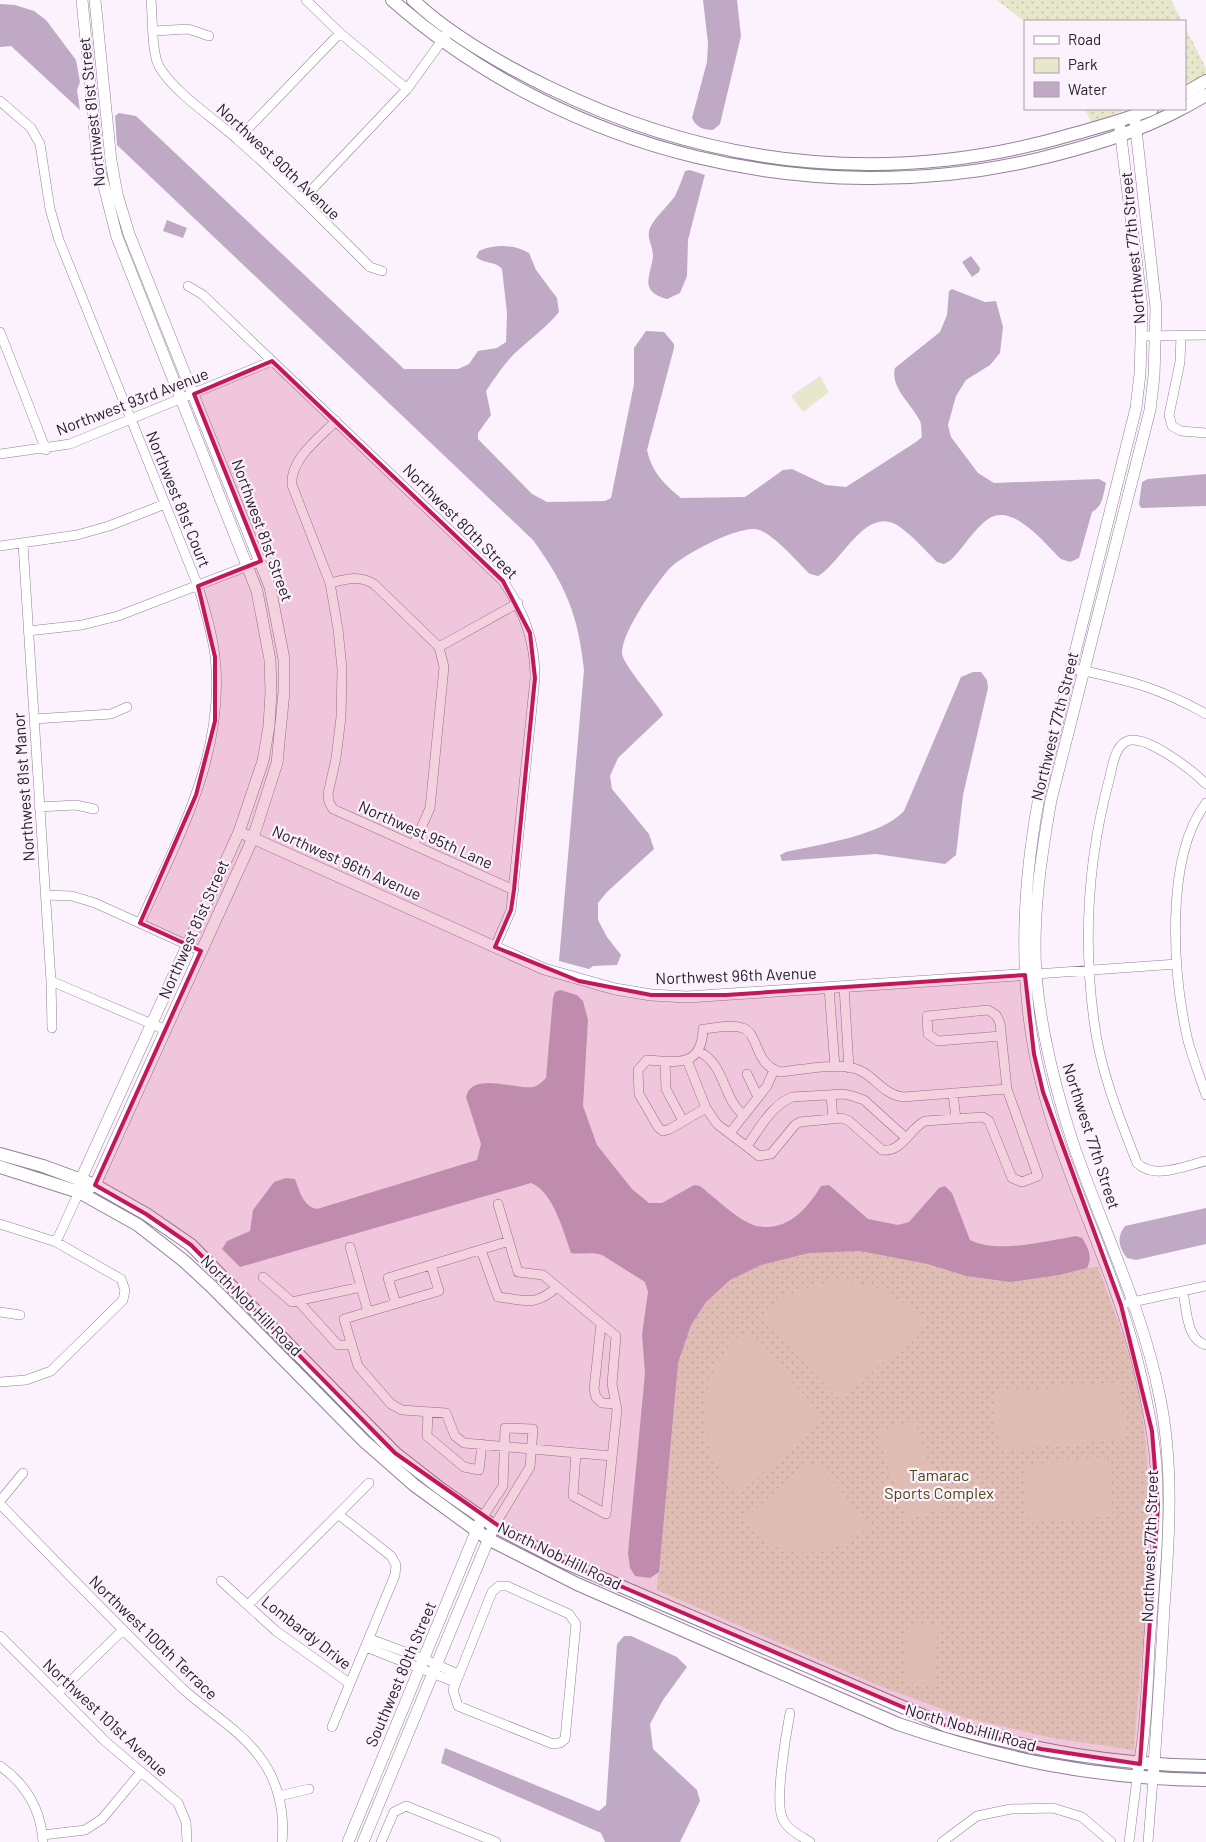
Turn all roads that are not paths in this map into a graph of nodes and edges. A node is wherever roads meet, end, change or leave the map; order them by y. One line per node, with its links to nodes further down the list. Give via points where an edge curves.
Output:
1 (82, 0): 38 (street, Northwest 81st Street, via 98,163 105,197 117,238)
2 (95, 0): 37 (street, Northwest 81st Street, via 116,194)
3 (151, 0): 8 (street)
4 (306, 0): 9 (street)
5 (392, 0): 11 (main road)
6 (413, 0): 7 (main road)
7 (450, 29): 11 (street); 21 (main road, via 523,75 608,115 690,141 777,158 873,165 955,160 1032,147)
8 (154, 31): 10 (street, via 188,28); 24 (street, Northwest 90th Avenue, via 159,67 200,109)
9 (340, 33): 13 (street); 24 (street)
10 (209, 36)
11 (442, 40): 13 (street); 23 (main road, via 506,81 578,118 682,155 778,173 876,179 950,174 1006,166)
12 (1206, 82): 14 (main road)
13 (407, 88): 25 (street)
14 (1186, 92)
15 (1206, 96): 17 (main road)
16 (1, 102): 40 (street, Northwest 81st Court, via 31,128 40,144 50,209 59,240)
17 (1186, 106)
18 (1149, 110): 20 (main road)
19 (1179, 110): 22 (main road)
20 (1134, 116): 21 (main road); 22 (street, Northwest 77th Street)
21 (1119, 121): 23 (street, Northwest 77th Street)
22 (1136, 130): 23 (main road); 26 (street, Northwest 77th Street)
23 (1121, 136): 27 (street, Northwest 77th Street)
24 (238, 140): 25 (street, Northwest 90th Avenue)
25 (302, 200): 28 (street, Northwest 90th Avenue, via 370,267)
26 (1145, 212): 27 (street); 34 (street, Northwest 77th Street)
27 (1132, 216): 33 (street, Northwest 77th Street)
28 (382, 271)
29 (188, 286): 36 (street, Northwest 80th Street, via 203,294)
30 (0, 332): 35 (street)
31 (1181, 335): 32 (street); 34 (street); 41 (street, via 1180,362 1169,415 1172,426 1181,431)
32 (1206, 335)
33 (1143, 336): 34 (street); 54 (street, Northwest 77th Street, via 1136,408)
34 (1156, 336): 55 (street, Northwest 77th Street, via 1150,410)
35 (4, 354): 42 (street)
36 (272, 361): 37 (street, Northwest 93rd Avenue); 39 (street, Northwest 80th Street)
37 (194, 394): 38 (street, Northwest 93rd Avenue); 47 (street, Northwest 81st Street)
38 (182, 400): 40 (street, Northwest 93rd Avenue); 48 (street, Northwest 81st Street)
39 (336, 420): 49 (street, via 296,463 291,474 292,485); 51 (street, Northwest 80th Street, via 503,581)
40 (131, 421): 42 (street, Northwest 93rd Avenue); 44 (street, Northwest 81st Court)
41 (1206, 433)
42 (46, 450): 43 (street, Northwest 93rd Avenue)
43 (0, 454)
44 (165, 504): 45 (street, via 101,529); 50 (street, Northwest 81st Court)
45 (23, 544): 46 (street); 52 (street, Northwest 81st Manor)
46 (0, 546)
47 (261, 561): 48 (street); 64 (street, Northwest 81st Street, via 278,621 284,659 284,692 277,763)
48 (248, 566): 50 (street); 63 (street, Northwest 81st Street, via 264,623 271,692 263,761)
49 (330, 583): 53 (street, via 364,578); 65 (street, Northwest 95th Lane, via 342,669 341,717 329,802 333,809)
50 (198, 586): 52 (street, via 118,616 82,625); 68 (street, Northwest 81st Court, via 215,657 215,722 196,795)
51 (518, 603): 53 (street); 66 (street, Northwest 80th Street, via 535,655 535,678)
52 (28, 630): 58 (street, Northwest 81st Manor)
53 (439, 647): 65 (street, via 444,667 430,808)
54 (1071, 668): 55 (street); 74 (street, Northwest 77th Street, via 1039,797 1029,853 1024,908)
55 (1084, 671): 57 (street, via 1145,684); 74 (street, Northwest 77th Street, via 1051,800 1041,855)
56 (127, 707): 58 (street, via 111,714)
57 (1206, 714)
58 (34, 719): 61 (street, Northwest 81st Manor)
59 (1206, 784): 73 (street, via 1191,769 1160,750 1135,740 1125,742 1118,750 1101,811 1092,860)
60 (1206, 803): 72 (street, via 1186,839 1179,878)
61 (39, 807): 62 (street, via 76,805); 67 (street, Northwest 81st Manor)
62 (94, 809)
63 (239, 832): 64 (street, Northwest 96th Avenue); 69 (street, Northwest 81st Street)
64 (253, 838): 70 (street, Northwest 96th Avenue); 71 (street, Northwest 81st Street)
65 (414, 844): 66 (street, Northwest 95th Lane)
66 (514, 890): 70 (street, Northwest 80th Street, via 511,910)
67 (45, 895): 68 (street, via 72,896 96,903); 75 (street, Northwest 81st Manor)
68 (140, 923): 69 (street)
69 (188, 945): 71 (street); 78 (street, Northwest 81st Street)
70 (495, 947): 77 (street, Northwest 96th Avenue, via 544,969 579,980 651,995 688,997)
71 (201, 951): 80 (street, Northwest 81st Street)
72 (1177, 964): 73 (street, Northwest 96th Avenue); 94 (street, via 1188,1042)
73 (1088, 970): 74 (street, Northwest 96th Avenue); 105 (street, via 1094,1023 1105,1075 1137,1163 1144,1170 1154,1172)
74 (1031, 975): 76 (street, Northwest 96th Avenue); 123 (street, Northwest 77th Street, via 1056,1088); 125 (street, Northwest 77th Street, via 1026,1006 1043,1092)
75 (51, 981): 78 (street); 79 (street, Northwest 81st Manor)
76 (844, 987): 77 (street, Northwest 96th Avenue); 82 (street)
77 (829, 988): 83 (street)
78 (152, 1024): 80 (street); 107 (street, Northwest 81st Street)
79 (52, 1028)
80 (166, 1030): 108 (street, Northwest 81st Street)
81 (1001, 1036): 81 (street, via 938,1041 928,1034 927,1016 988,1010 996,1015); 91 (street)
82 (847, 1038): 83 (street); 88 (street)
83 (833, 1039): 87 (street)
84 (698, 1051): 85 (street); 89 (street, via 703,1029 733,1026 750,1034 763,1062); 97 (street, via 714,1062 735,1105)
85 (687, 1060): 86 (street); 96 (street)
86 (664, 1061): 100 (street, via 666,1089); 100 (street, via 646,1060 638,1070 639,1094 658,1127 663,1130)
87 (835, 1067): 88 (street); 89 (street)
88 (849, 1068): 92 (street, via 866,1074 894,1095)
89 (774, 1070): 95 (street)
90 (747, 1074): 95 (street)
91 (1007, 1088): 92 (street); 99 (street, via 1038,1176 1022,1182 1012,1178 989,1121 983,1118)
92 (953, 1093): 99 (street)
93 (831, 1095): 98 (street); 102 (street, via 844,1094 864,1100); 103 (street, via 786,1100 774,1109)
94 (1206, 1095)
95 (758, 1097): 97 (street)
96 (706, 1108): 100 (street); 101 (street, via 717,1124)
97 (744, 1116): 101 (street)
98 (833, 1119): 102 (street, via 849,1121 882,1150 895,1150); 103 (street, via 794,1125 766,1156 759,1156)
99 (956, 1119): 102 (street, via 925,1121)
100 (684, 1121)
101 (730, 1133): 103 (street)
102 (906, 1138)
103 (747, 1146)
104 (0, 1154): 107 (main road, North Nob Hill Road)
105 (1206, 1161)
106 (0, 1167): 109 (main road, North Nob Hill Road)
107 (81, 1178): 108 (main road, North Nob Hill Road); 109 (street, Northwest 81st Street)
108 (95, 1185): 109 (street); 144 (main road, North Nob Hill Road, via 191,1245 395,1452)
109 (80, 1192): 112 (street, Northwest 81st Street); 146 (main road, North Nob Hill Road, via 138,1225 184,1261 364,1441 414,1485)
110 (498, 1204): 113 (street)
111 (0, 1224): 112 (street)
112 (56, 1242): 132 (street, via 120,1279 125,1290 123,1300 51,1371 26,1380)
113 (509, 1242): 115 (street); 118 (street, via 518,1272 543,1276)
114 (350, 1247): 120 (street)
115 (481, 1250): 116 (street); 118 (street, via 498,1297 537,1301)
116 (431, 1265): 124 (street, via 388,1278); 124 (street, via 439,1292)
117 (263, 1277): 122 (street, via 286,1300)
118 (557, 1286): 129 (street)
119 (1206, 1286): 121 (street)
120 (361, 1287): 122 (street); 127 (street)
121 (1183, 1292): 123 (street); 130 (street, via 1192,1336)
122 (299, 1302): 131 (street, via 338,1345)
123 (1134, 1302): 125 (street); 162 (street, Northwest 77th Street, via 1161,1399 1168,1465 1168,1549)
124 (396, 1304): 127 (street)
125 (1121, 1305): 161 (street, Northwest 77th Street, via 1149,1412 1157,1486 1156,1548)
126 (0, 1312): 128 (street)
127 (368, 1312): 131 (street, via 344,1318)
128 (20, 1316)
129 (601, 1324): 133 (street, via 616,1336 612,1384); 133 (street, via 594,1389 602,1402)
130 (1202, 1344)
131 (352, 1345): 134 (street, via 358,1366 391,1404 402,1410)
132 (0, 1382)
133 (616, 1404): 139 (street)
134 (428, 1412): 135 (street, via 446,1413 455,1436 464,1442); 135 (street, via 427,1436 464,1467 480,1470)
135 (482, 1444): 136 (street)
136 (505, 1446): 137 (street); 137 (street, via 505,1428 533,1429); 144 (street, via 503,1486)
137 (532, 1449): 138 (street); 145 (street, via 530,1467)
138 (576, 1453): 139 (street); 139 (street, via 573,1496 606,1514)
139 (612, 1456)
140 (23, 1474): 142 (street)
141 (369, 1483): 143 (street, Lombardy Drive)
142 (0, 1502): 150 (street, Northwest 100th Terrace)
143 (338, 1514): 149 (street, Lombardy Drive); 152 (street, Lombardy Drive, via 391,1556 396,1564 396,1575)
144 (482, 1518): 145 (main road, North Nob Hill Road); 146 (street, Southwest 80th Street)
145 (494, 1526): 147 (street, Southwest 80th Street); 161 (main road, North Nob Hill Road, via 562,1561 947,1726 1041,1749)
146 (477, 1531): 147 (main road, North Nob Hill Road); 154 (street, Southwest 80th Street)
147 (488, 1539): 155 (street, Southwest 80th Street); 166 (main road, North Nob Hill Road, via 577,1584 898,1724 993,1754)
148 (221, 1580): 149 (street, Lombardy Drive)
149 (248, 1605): 157 (street, Lombardy Drive, via 276,1631)
150 (123, 1630): 158 (street); 170 (street, Northwest 100th Terrace, via 196,1701 247,1742 260,1757)
151 (0, 1636): 158 (street, Northwest 101st Avenue)
152 (368, 1643): 153 (street, Lombardy Drive); 153 (street, via 383,1639 391,1643); 157 (street, Lombardy Drive)
153 (390, 1652): 154 (street, Lombardy Drive)
154 (422, 1664): 155 (street, Lombardy Drive); 174 (street, Southwest 80th Street)
155 (434, 1669): 156 (street, Lombardy Drive); 175 (street, Southwest 80th Street)
156 (457, 1678): 156 (street, via 492,1592 499,1586 507,1586 574,1619 565,1739 560,1743 553,1744 458,1706 453,1690)
157 (349, 1683): 160 (street, Lombardy Drive)
158 (58, 1693): 165 (street, Northwest 101st Avenue)
159 (790, 1713): 178 (street, via 780,1798 782,1818)
160 (332, 1727)
161 (1140, 1764): 162 (main road, North Nob Hill Road); 166 (street, Northwest 77th Street)
162 (1154, 1765): 164 (main road, North Nob Hill Road); 167 (street, Northwest 77th Street)
163 (0, 1766): 171 (street, via 29,1795 38,1811)
164 (1206, 1766)
165 (141, 1772): 171 (street, via 102,1819 85,1830); 172 (street, Northwest 101st Avenue, via 178,1803 186,1822)
166 (1137, 1778): 167 (main road, North Nob Hill Road); 181 (street, Northwest 77th Street)
167 (1153, 1779): 168 (main road, North Nob Hill Road); 182 (street, Northwest 77th Street)
168 (1206, 1780)
169 (309, 1789): 170 (street)
170 (279, 1796): 173 (street)
171 (43, 1838)
172 (186, 1842)
173 (282, 1842)
174 (348, 1842)
175 (363, 1842)
176 (381, 1842): 177 (street, via 394,1812 406,1806)
177 (496, 1842)
178 (810, 1842)
179 (942, 1842): 180 (street, via 977,1816 1011,1809 1054,1808 1082,1817)
180 (1111, 1842)
181 (1129, 1842)
182 (1148, 1842)

